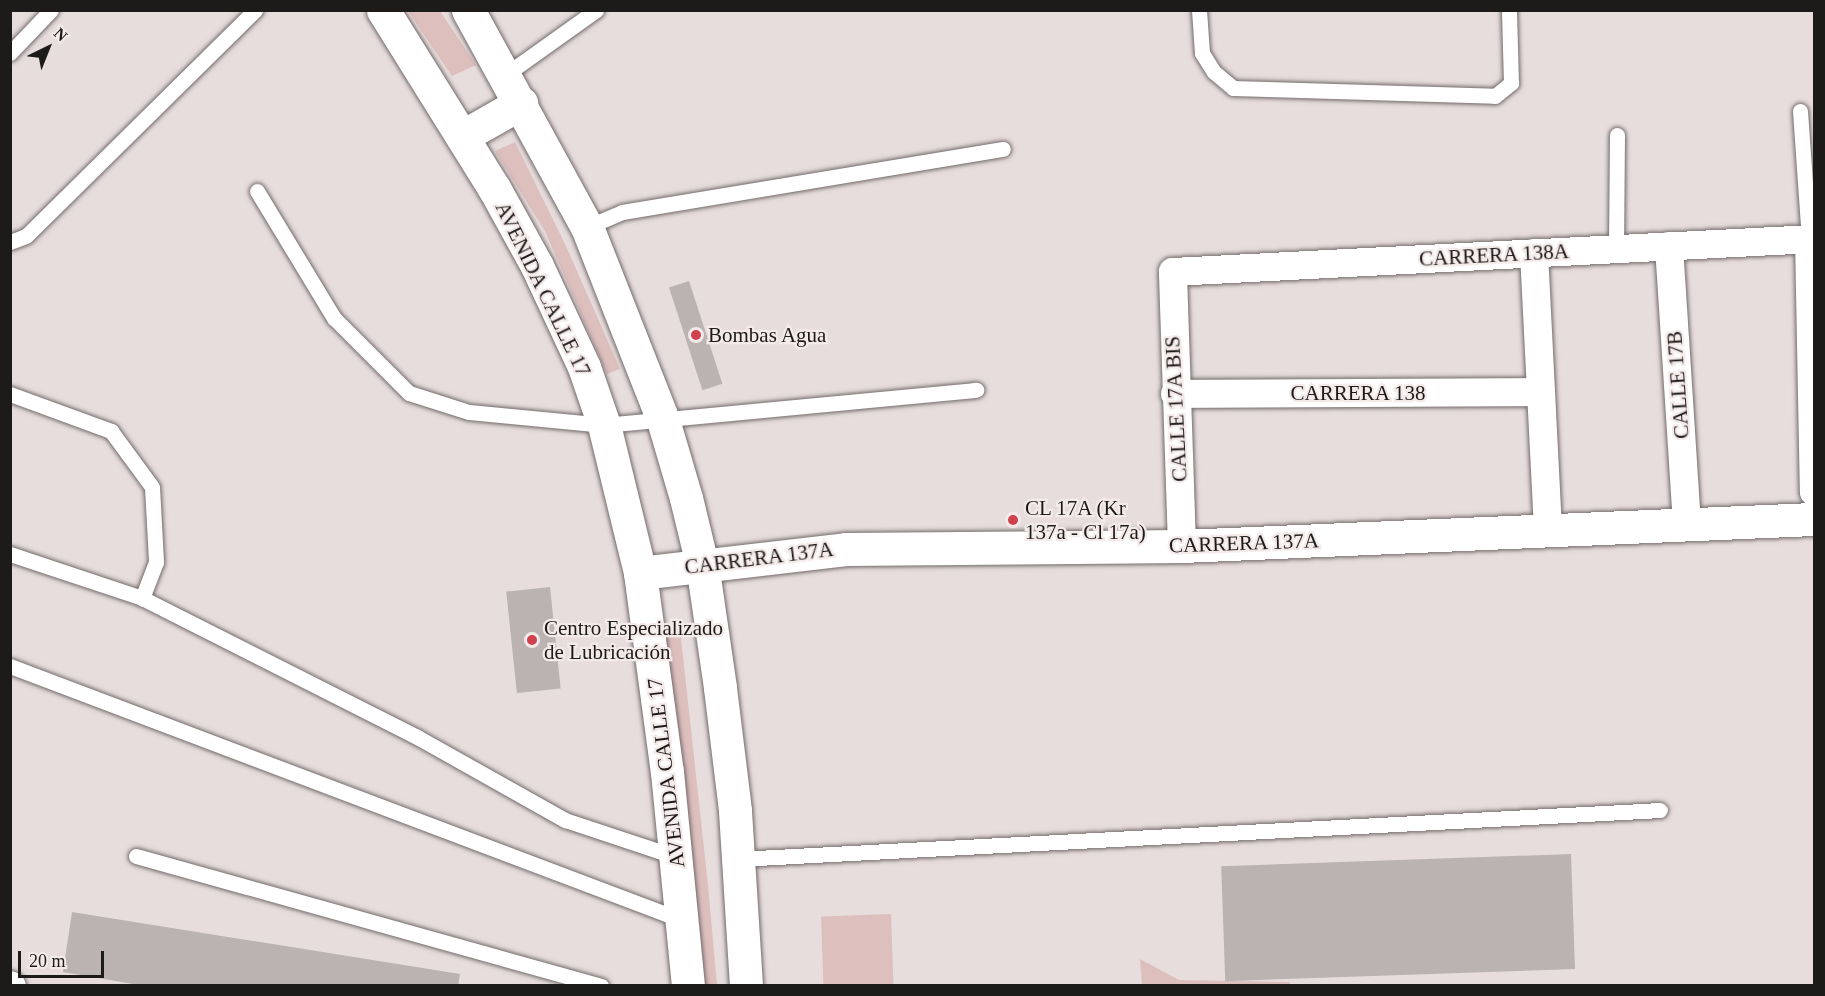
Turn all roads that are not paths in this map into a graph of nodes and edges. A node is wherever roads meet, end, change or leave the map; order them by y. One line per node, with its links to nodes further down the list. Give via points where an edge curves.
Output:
1 (51, 10): 8 (lane)
2 (255, 10): 18 (lane, via 26,236)
3 (383, 10): 13 (main road, AVENIDA CALLE 17)
4 (468, 10): 9 (main road)
5 (596, 10): 9 (lane)
6 (1199, 10): 7 (lane, via 1202,52 1214,72 1233,88 1477,96 1495,96 1511,83)
7 (1509, 10)
8 (10, 53)
9 (505, 75): 10 (main road)
10 (521, 103): 13 (main road); 16 (main road)
11 (1800, 111): 17 (lane)
12 (1617, 135): 20 (lane)
13 (463, 136): 28 (main road, AVENIDA CALLE 17, via 561,315)
14 (1003, 149): 16 (lane, via 622,213)
15 (257, 191): 28 (lane, via 334,318 409,393 469,412)
16 (587, 227): 27 (main road)
17 (1812, 239): 19 (street, CARRERA 138A); 29 (street)
18 (10, 243)
19 (1669, 246): 20 (street, CARRERA 138A); 31 (street, CALLE 17B)
20 (1616, 249): 21 (street, CARRERA 138A)
21 (1534, 253): 22 (street, CARRERA 138A); 24 (street)
22 (1173, 272): 26 (street, CALLE 17A BIS)
23 (976, 390): 27 (lane)
24 (1541, 392): 26 (street, CARRERA 138); 32 (street)
25 (10, 394): 37 (lane, via 111,431 152,486 156,561)
26 (1175, 394): 33 (street, CALLE 17A BIS)
27 (663, 420): 28 (lane); 35 (main road)
28 (604, 425): 36 (main road, AVENIDA CALLE 17)
29 (1815, 492)
30 (1815, 519): 31 (main road, CARRERA 137A)
31 (1687, 525): 32 (main road, CARRERA 137A)
32 (1548, 531): 33 (main road, CARRERA 137A)
33 (1182, 546): 35 (main road, CARRERA 137A, via 846,549)
34 (10, 554): 37 (lane)
35 (702, 564): 36 (main road, CARRERA 137A); 42 (main road)
36 (640, 573): 41 (main road, AVENIDA CALLE 17)
37 (142, 598): 41 (lane, via 417,737 565,820)
38 (10, 666): 43 (lane)
39 (1660, 810): 42 (lane)
40 (136, 856): 44 (lane)
41 (676, 857): 43 (main road, AVENIDA CALLE 17)
42 (738, 859): 46 (main road)
43 (682, 920): 45 (main road, AVENIDA CALLE 17)
44 (601, 986)
45 (688, 986)
46 (746, 986)

